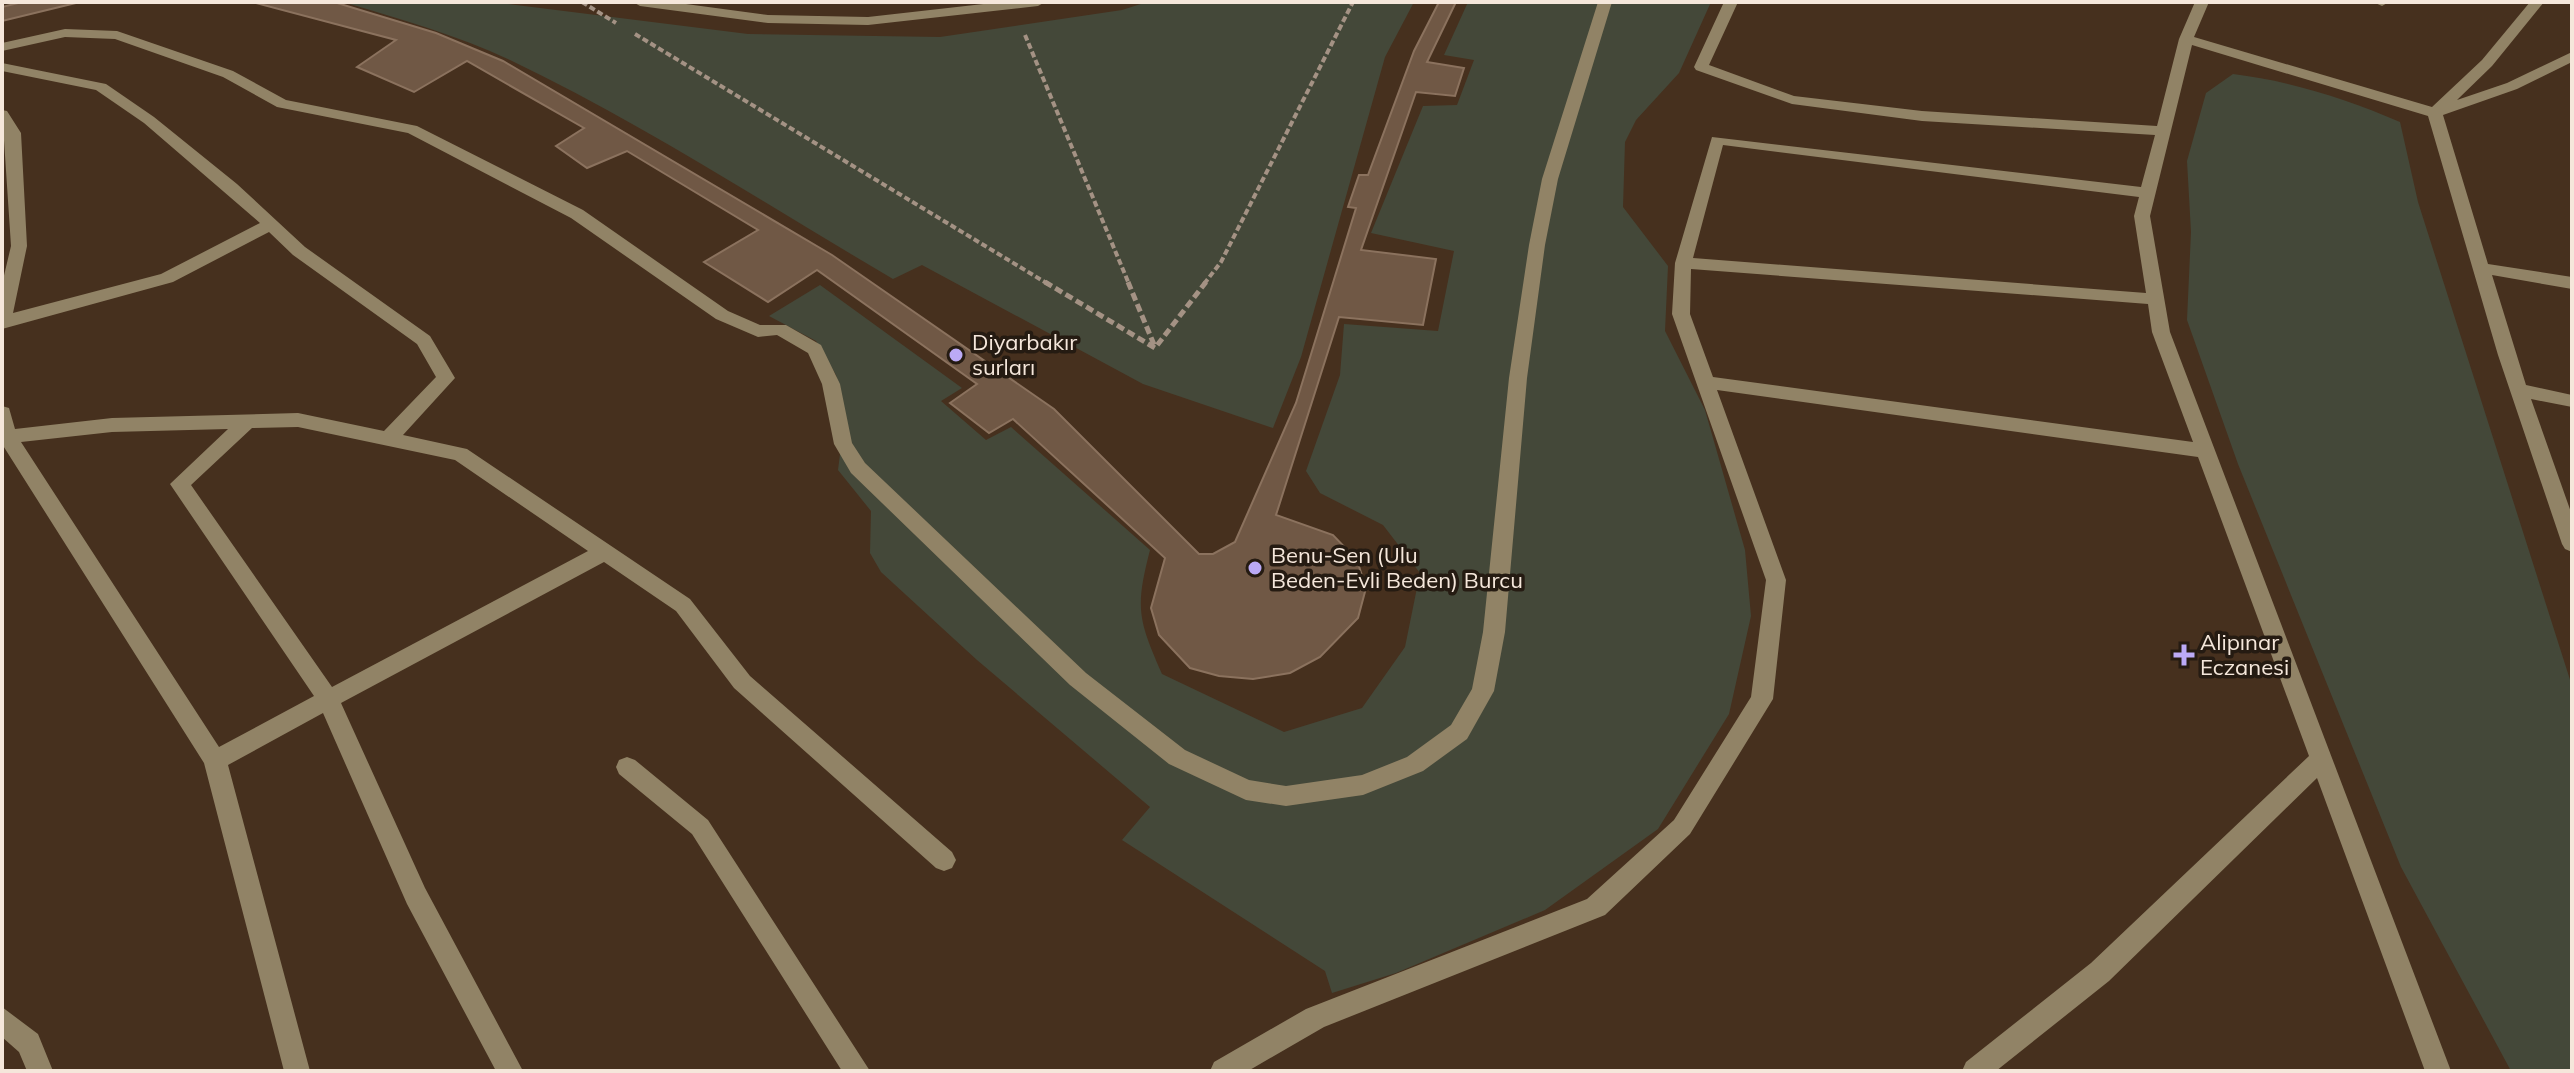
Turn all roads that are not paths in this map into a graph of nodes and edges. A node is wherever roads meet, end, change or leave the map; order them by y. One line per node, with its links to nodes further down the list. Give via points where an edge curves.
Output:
1 (640, 2): 2 (street, via 768,19 868,21)
2 (1038, 2)
3 (1605, 2): 8 (street, via 1550,179 1537,245 1483,691 1459,732 1415,764 1363,785 1286,796 1246,790 1177,757 1078,679 858,468 843,444 831,384 815,349 780,329 758,331 722,315 577,214 412,129 282,104 228,74 117,35 65,33)
4 (1731, 2): 13 (street, via 1701,67 1792,100 1922,116)
5 (2202, 2): 7 (street)
6 (2537, 2): 11 (street, via 2487,63)
7 (2186, 39): 11 (street); 13 (street)
8 (2, 47)
9 (2572, 56): 11 (street, via 2512,86)
10 (2, 67): 15 (street, via 101,87 149,120)
11 (2435, 113): 17 (street)
12 (2, 114): 20 (street, via 13,133 19,246)
13 (2163, 131): 14 (street)
14 (2148, 193): 16 (street, via 1717,140); 19 (street, via 2142,216)
15 (271, 224): 20 (street, via 167,278); 27 (street, via 299,251 424,340 446,378)
16 (1683, 263): 19 (street); 21 (street, via 1681,314)
17 (2481, 268): 18 (street); 22 (street)
18 (2572, 283)
19 (2156, 299): 28 (street, via 2161,332)
20 (2, 322)
21 (1709, 383): 28 (street); 42 (street, via 1776,580 1762,699 1682,827 1596,907 1315,1018)
22 (2519, 390): 23 (street); 29 (street)
23 (2572, 401)
24 (2, 413): 26 (street)
25 (248, 421): 26 (street, via 112,425); 27 (street, via 298,420); 32 (street, via 180,484)
26 (5, 436): 34 (street)
27 (388, 439): 31 (street, via 460,454)
28 (2206, 451): 33 (street)
29 (2566, 511): 30 (street)
30 (2572, 544)
31 (604, 552): 32 (street); 36 (street, via 683,605 742,682)
32 (328, 699): 34 (street); 40 (street, via 416,896)
33 (2321, 759): 43 (street, via 2100,972); 44 (street)
34 (215, 760): 39 (street)
35 (627, 767): 41 (street, via 700,827)
36 (944, 860)
37 (2, 1020): 38 (street, via 29,1043)
38 (40, 1071)
39 (297, 1071)
40 (510, 1071)
41 (857, 1071)
42 (1223, 1071)
43 (1975, 1071)
44 (2438, 1071)

